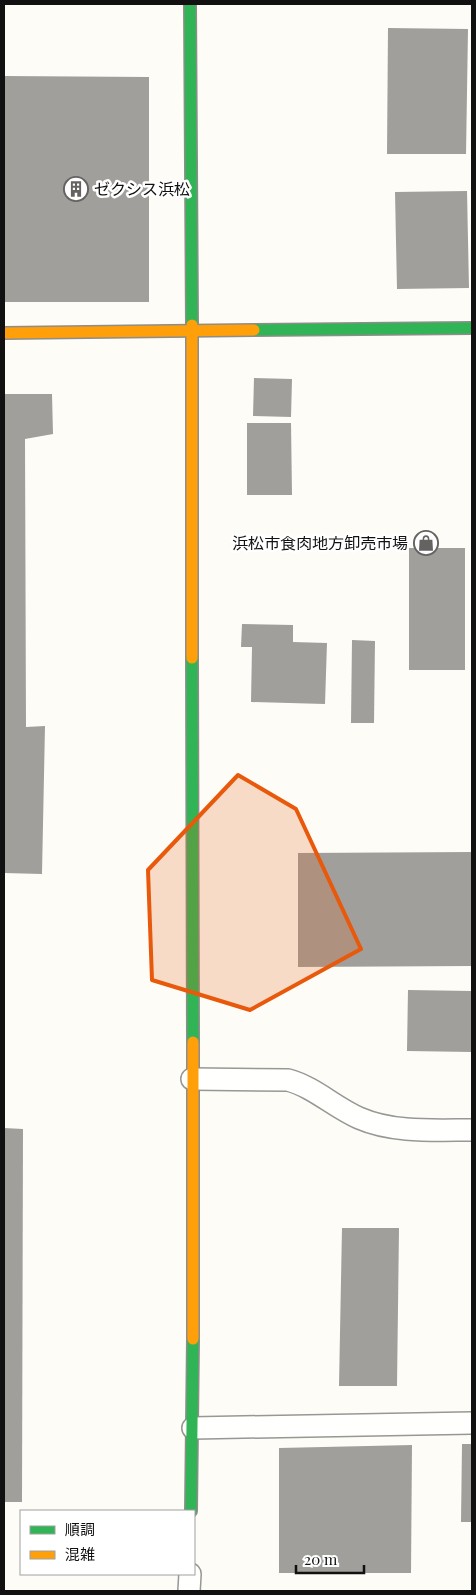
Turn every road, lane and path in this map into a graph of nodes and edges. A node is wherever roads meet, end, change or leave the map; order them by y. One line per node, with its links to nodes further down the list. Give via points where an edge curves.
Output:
1 (190, 4): 3 (street)
2 (472, 328): 3 (street)
3 (192, 332): 4 (street); 5 (street)
4 (4, 333)
5 (192, 1079): 6 (street, via 288,1080 358,1118 382,1125 419,1130); 8 (street)
6 (472, 1130)
7 (472, 1423): 8 (street)
8 (193, 1428): 9 (street)
9 (191, 1510)

